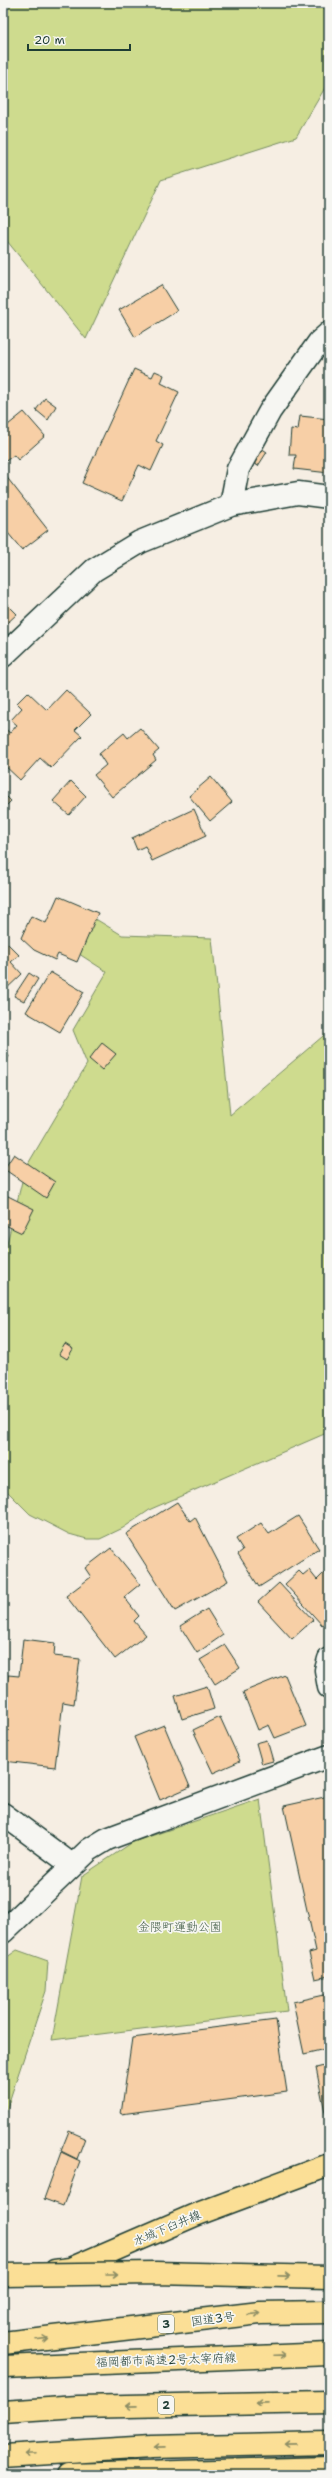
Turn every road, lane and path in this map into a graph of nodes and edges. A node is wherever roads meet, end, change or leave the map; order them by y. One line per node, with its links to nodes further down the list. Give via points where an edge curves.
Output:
1 (329, 332): 3 (street, via 319,342 270,411 238,469)
2 (329, 497): 3 (street, via 298,493)
3 (231, 505): 4 (street, via 140,542 94,570)
4 (3, 656)
5 (329, 1660): 6 (street, via 326,1670)
6 (329, 1687)
7 (329, 1756): 9 (street, via 107,1839 88,1850)
8 (3, 1814): 9 (street)
9 (72, 1865): 10 (street)
10 (3, 1932)
11 (329, 2165): 14 (main road, 水城下臼井線, via 202,2213 70,2269)
12 (3, 2275): 13 (main road, one-way to 13, bridge, via 156,2273)
13 (329, 2277)
14 (3, 2280)
15 (329, 2312): 16 (main road, 国道3号 / 3, one-way to 15, via 260,2313)
16 (3, 2343)
17 (329, 2354): 18 (main road, 福岡都市高速2号太宰府線, one-way to 17)
18 (3, 2367)
19 (329, 2402): 20 (main road, 2, one-way to 20, via 78,2407)
20 (3, 2412)
21 (329, 2443): 22 (main road, one-way to 22, via 151,2448)
22 (3, 2456)
23 (329, 2468): 24 (main road)
24 (68, 2475)

